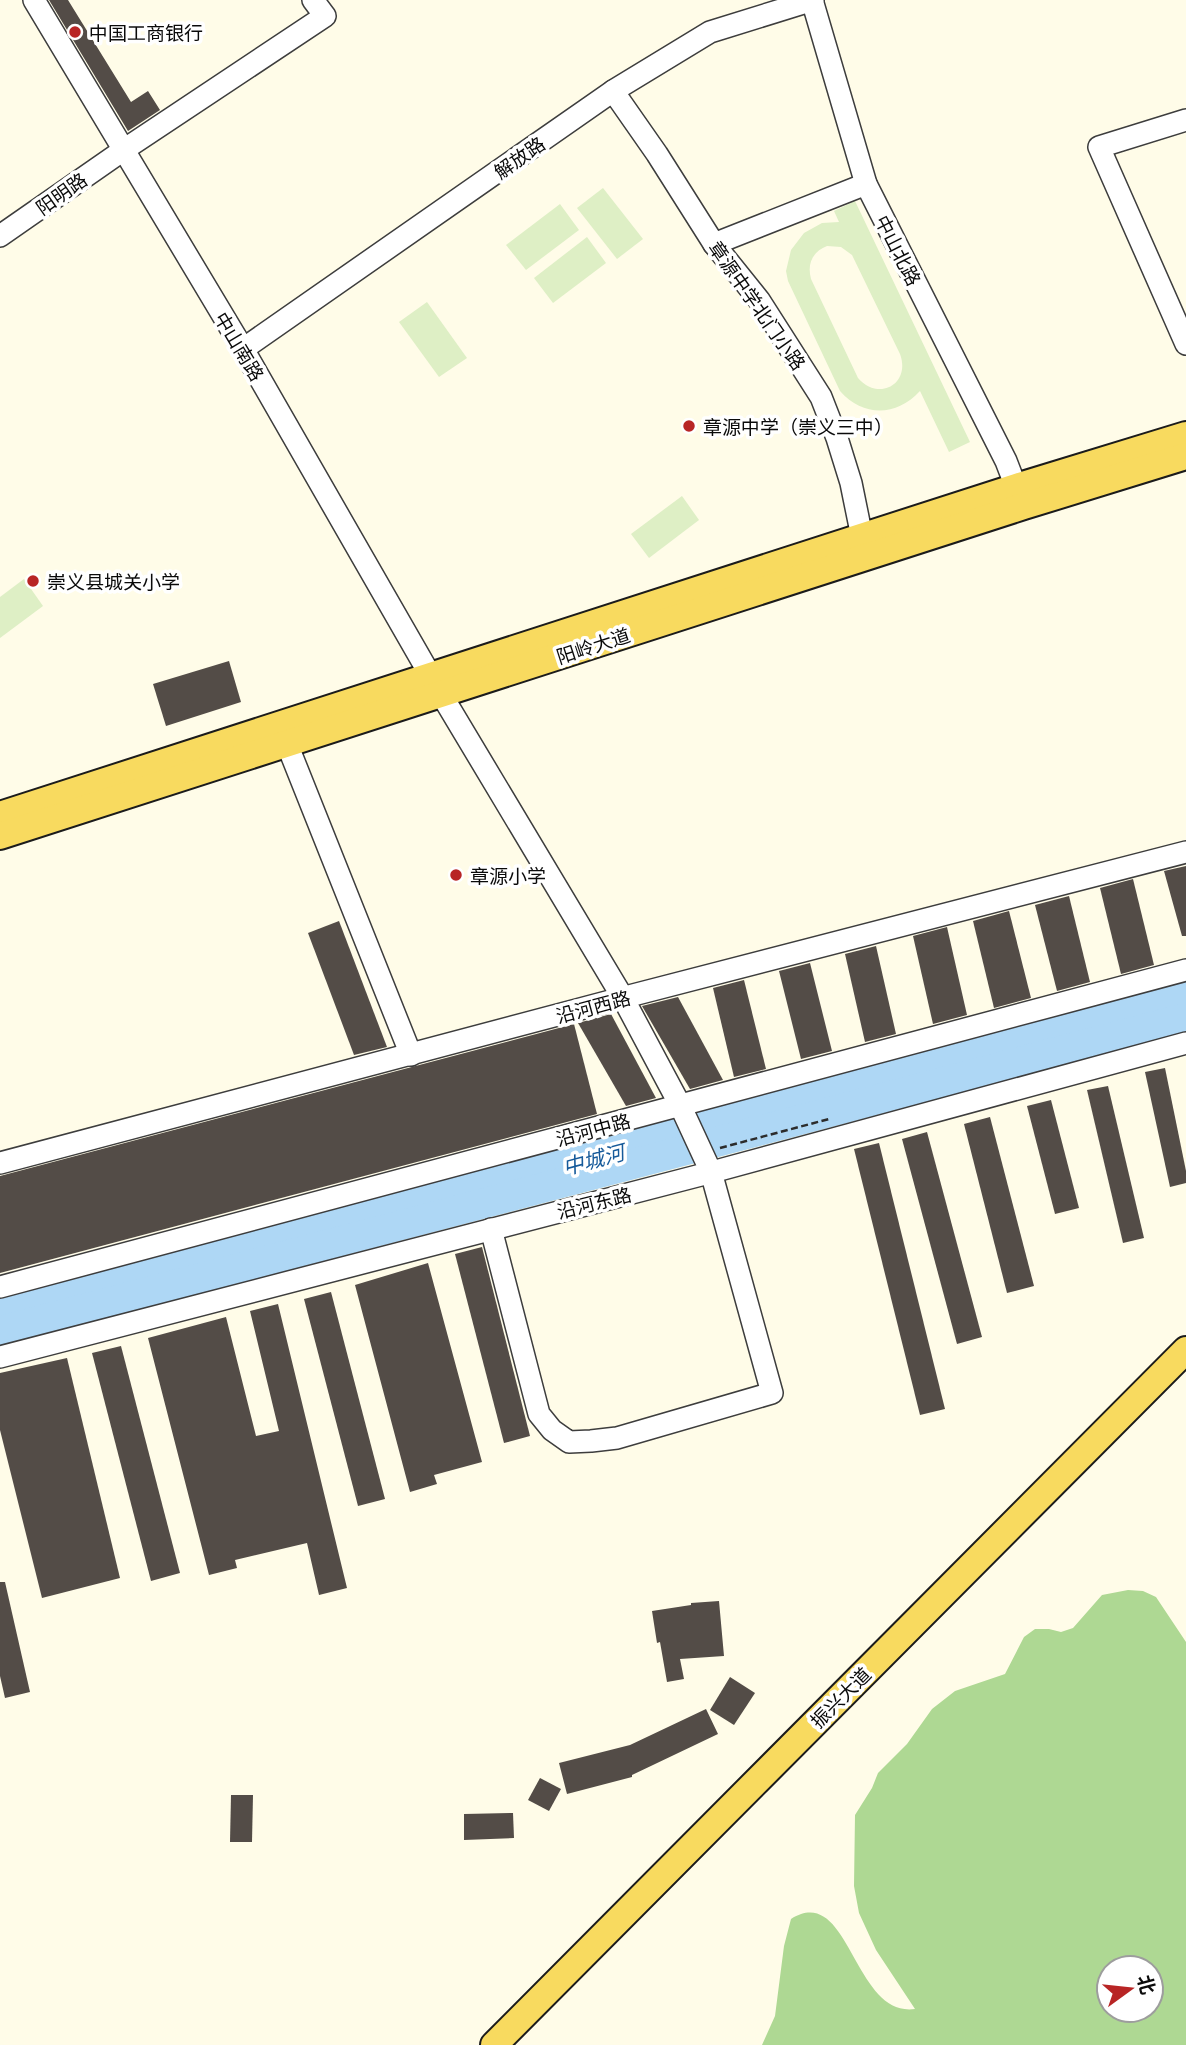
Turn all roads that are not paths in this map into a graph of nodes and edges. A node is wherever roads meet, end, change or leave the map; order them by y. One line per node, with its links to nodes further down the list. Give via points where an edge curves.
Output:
1 (34, 0): 6 (street, 中山南路)
2 (313, 0): 6 (street, 阳明路, via 325,16)
3 (813, 0): 4 (street, 解放路, via 710,32); 7 (street, 中山北路)
4 (613, 91): 9 (street, 章源中学北门小路); 11 (street, 解放路)
5 (1186, 120): 10 (street, via 1099,147)
6 (122, 151): 8 (street, 阳明路); 11 (street, 中山南路)
7 (866, 184): 9 (street); 14 (street, 中山北路)
8 (0, 236)
9 (714, 244): 15 (street, 章源中学北门小路, via 759,300 821,397 851,483)
10 (1186, 344)
11 (243, 349): 16 (street, 中山南路)
12 (1186, 435): 14 (main road, 阳岭大道)
13 (1186, 456): 16 (main road, 阳岭大道)
14 (1016, 487): 15 (main road, 阳岭大道)
15 (862, 537): 16 (main road, 阳岭大道)
16 (435, 685): 17 (main road, 阳岭大道); 18 (main road, 阳岭大道); 22 (street, 中山南路)
17 (287, 744): 19 (main road, 阳岭大道); 24 (street)
18 (0, 815)
19 (0, 836)
20 (1186, 852): 22 (street, 沿河西路)
21 (1186, 970): 25 (street, 沿河中路)
22 (623, 998): 24 (street, 沿河西路); 25 (street, 中山南路)
23 (1186, 1043): 27 (street, 沿河东路)
24 (411, 1055): 26 (street, 沿河西路)
25 (683, 1112): 27 (street, 中山南路); 29 (street, 沿河中路)
26 (0, 1163)
27 (707, 1163): 28 (street, 沿河东路); 28 (street, 中山南路, via 772,1393 617,1438 569,1442 539,1414)
28 (491, 1228): 31 (street, 沿河东路)
29 (0, 1287)
30 (1186, 1350): 33 (main road, 振兴大道)
31 (0, 1357)
32 (1186, 1365): 34 (main road, 振兴大道)
33 (494, 2045)
34 (509, 2045)

